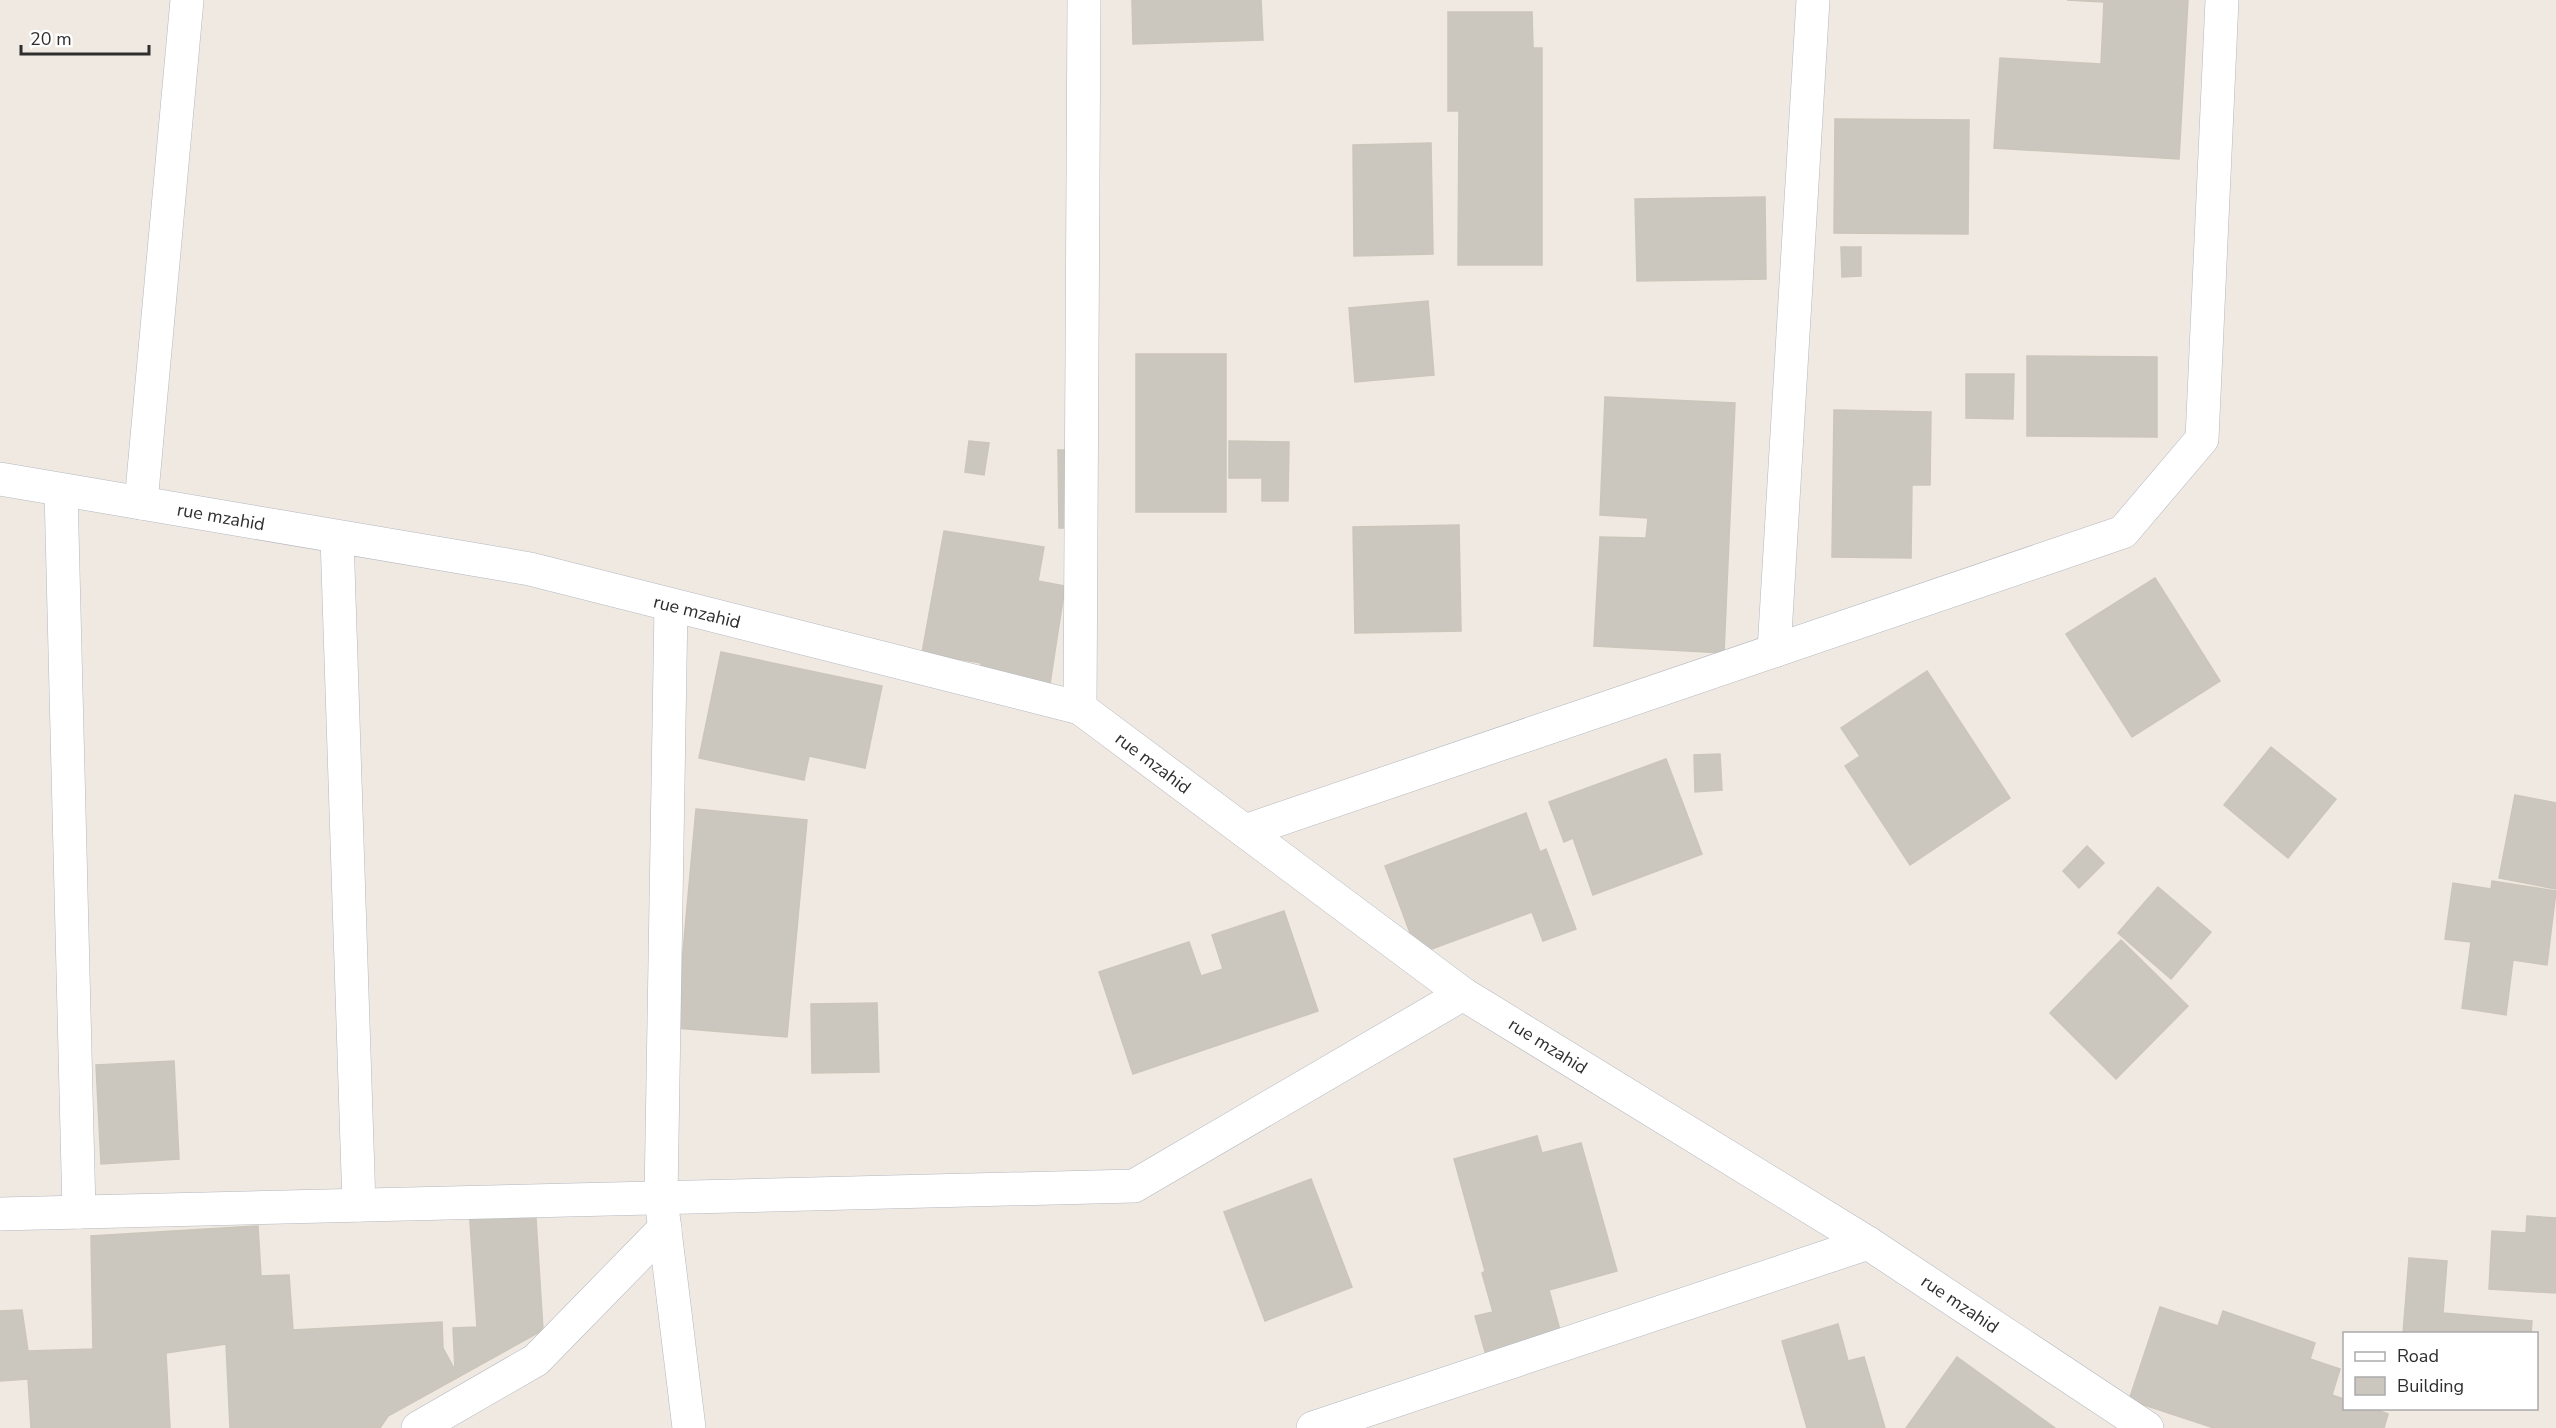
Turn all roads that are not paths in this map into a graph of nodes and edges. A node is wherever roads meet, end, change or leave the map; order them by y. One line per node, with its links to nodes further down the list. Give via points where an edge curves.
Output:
1 (187, 0): 7 (street)
2 (1084, 0): 11 (street)
3 (1813, 0): 10 (street)
4 (2222, 0): 10 (street, via 2202,439 2123,532)
5 (0, 479): 6 (street, rue mzahid)
6 (61, 490): 7 (street, rue mzahid); 15 (street)
7 (141, 503): 8 (street, rue mzahid)
8 (337, 537): 9 (street, rue mzahid, via 530,569); 14 (street)
9 (671, 606): 11 (street, rue mzahid); 16 (street)
10 (1774, 651): 12 (street)
11 (1080, 708): 12 (street, rue mzahid)
12 (1245, 831): 13 (street, rue mzahid)
13 (1463, 994): 16 (street, via 1134,1186); 18 (street, rue mzahid)
14 (359, 1205): 15 (street); 16 (street)
15 (79, 1212): 17 (street)
16 (663, 1213): 19 (street, via 536,1360); 20 (street)
17 (0, 1214)
18 (1868, 1243): 21 (street); 22 (street, rue mzahid)
19 (418, 1428)
20 (689, 1428)
21 (1313, 1428)
22 (2147, 1428)

